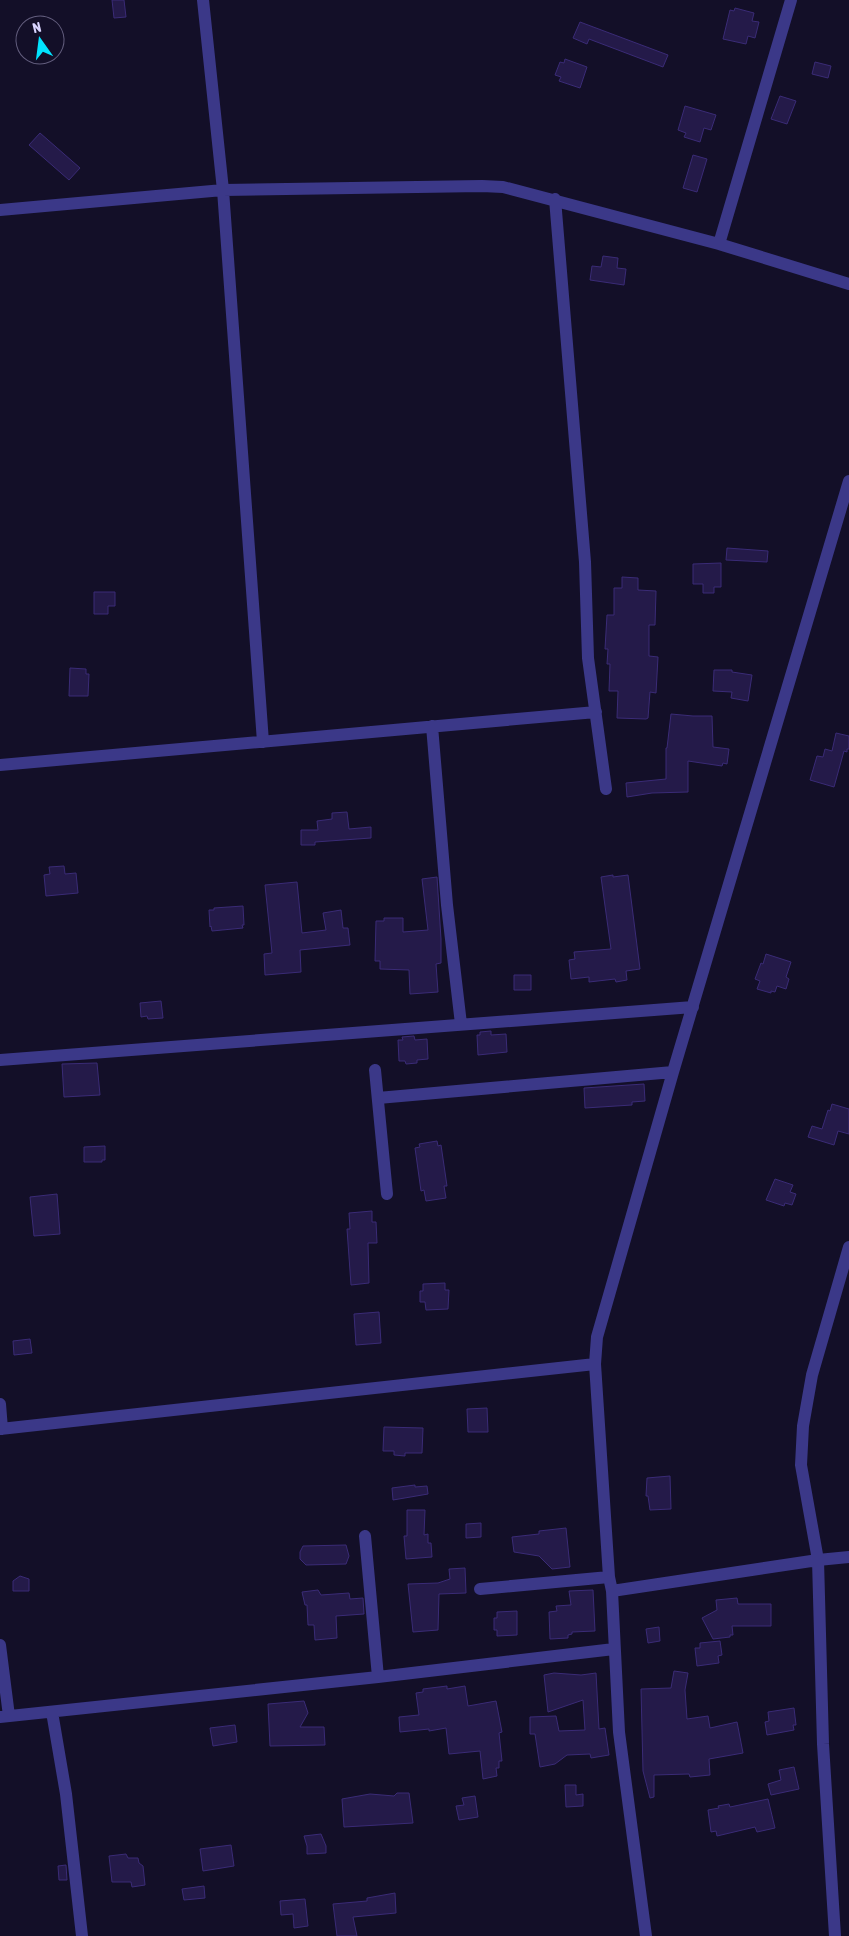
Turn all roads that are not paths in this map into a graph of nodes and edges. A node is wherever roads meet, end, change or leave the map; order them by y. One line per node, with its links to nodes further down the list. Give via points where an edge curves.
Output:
1 (203, 0): 3 (street)
2 (791, 0): 6 (street)
3 (223, 190): 4 (street, via 482,186 503,187); 5 (street); 11 (street)
4 (555, 199): 6 (street); 9 (street, via 585,562 588,658)
5 (0, 210)
6 (719, 244): 7 (street)
7 (849, 284)
8 (849, 480): 14 (street)
9 (596, 712): 10 (street); 13 (street)
10 (432, 726): 11 (street); 15 (street)
11 (263, 742): 12 (street)
12 (0, 765)
13 (606, 789)
14 (693, 1007): 15 (street); 18 (street)
15 (461, 1024): 16 (street)
16 (0, 1060)
17 (375, 1070): 19 (street)
18 (672, 1072): 19 (street); 22 (street, via 597,1337)
19 (378, 1098): 20 (street)
20 (387, 1194)
21 (849, 1247): 27 (street, via 812,1375 803,1426 800,1465)
22 (595, 1364): 24 (street); 28 (street)
23 (0, 1404): 24 (street)
24 (1, 1429)
25 (365, 1536): 33 (street)
26 (849, 1557): 27 (street)
27 (818, 1560): 30 (street); 38 (street, via 823,1744)
28 (609, 1577): 29 (street); 30 (street)
29 (480, 1589)
30 (612, 1592): 32 (street)
31 (0, 1645): 35 (street)
32 (614, 1649): 33 (street); 37 (street, via 619,1732)
33 (378, 1677): 34 (street)
34 (52, 1712): 35 (street); 36 (street, via 66,1794)
35 (4, 1716)
36 (82, 1936)
37 (646, 1936)
38 (835, 1936)

